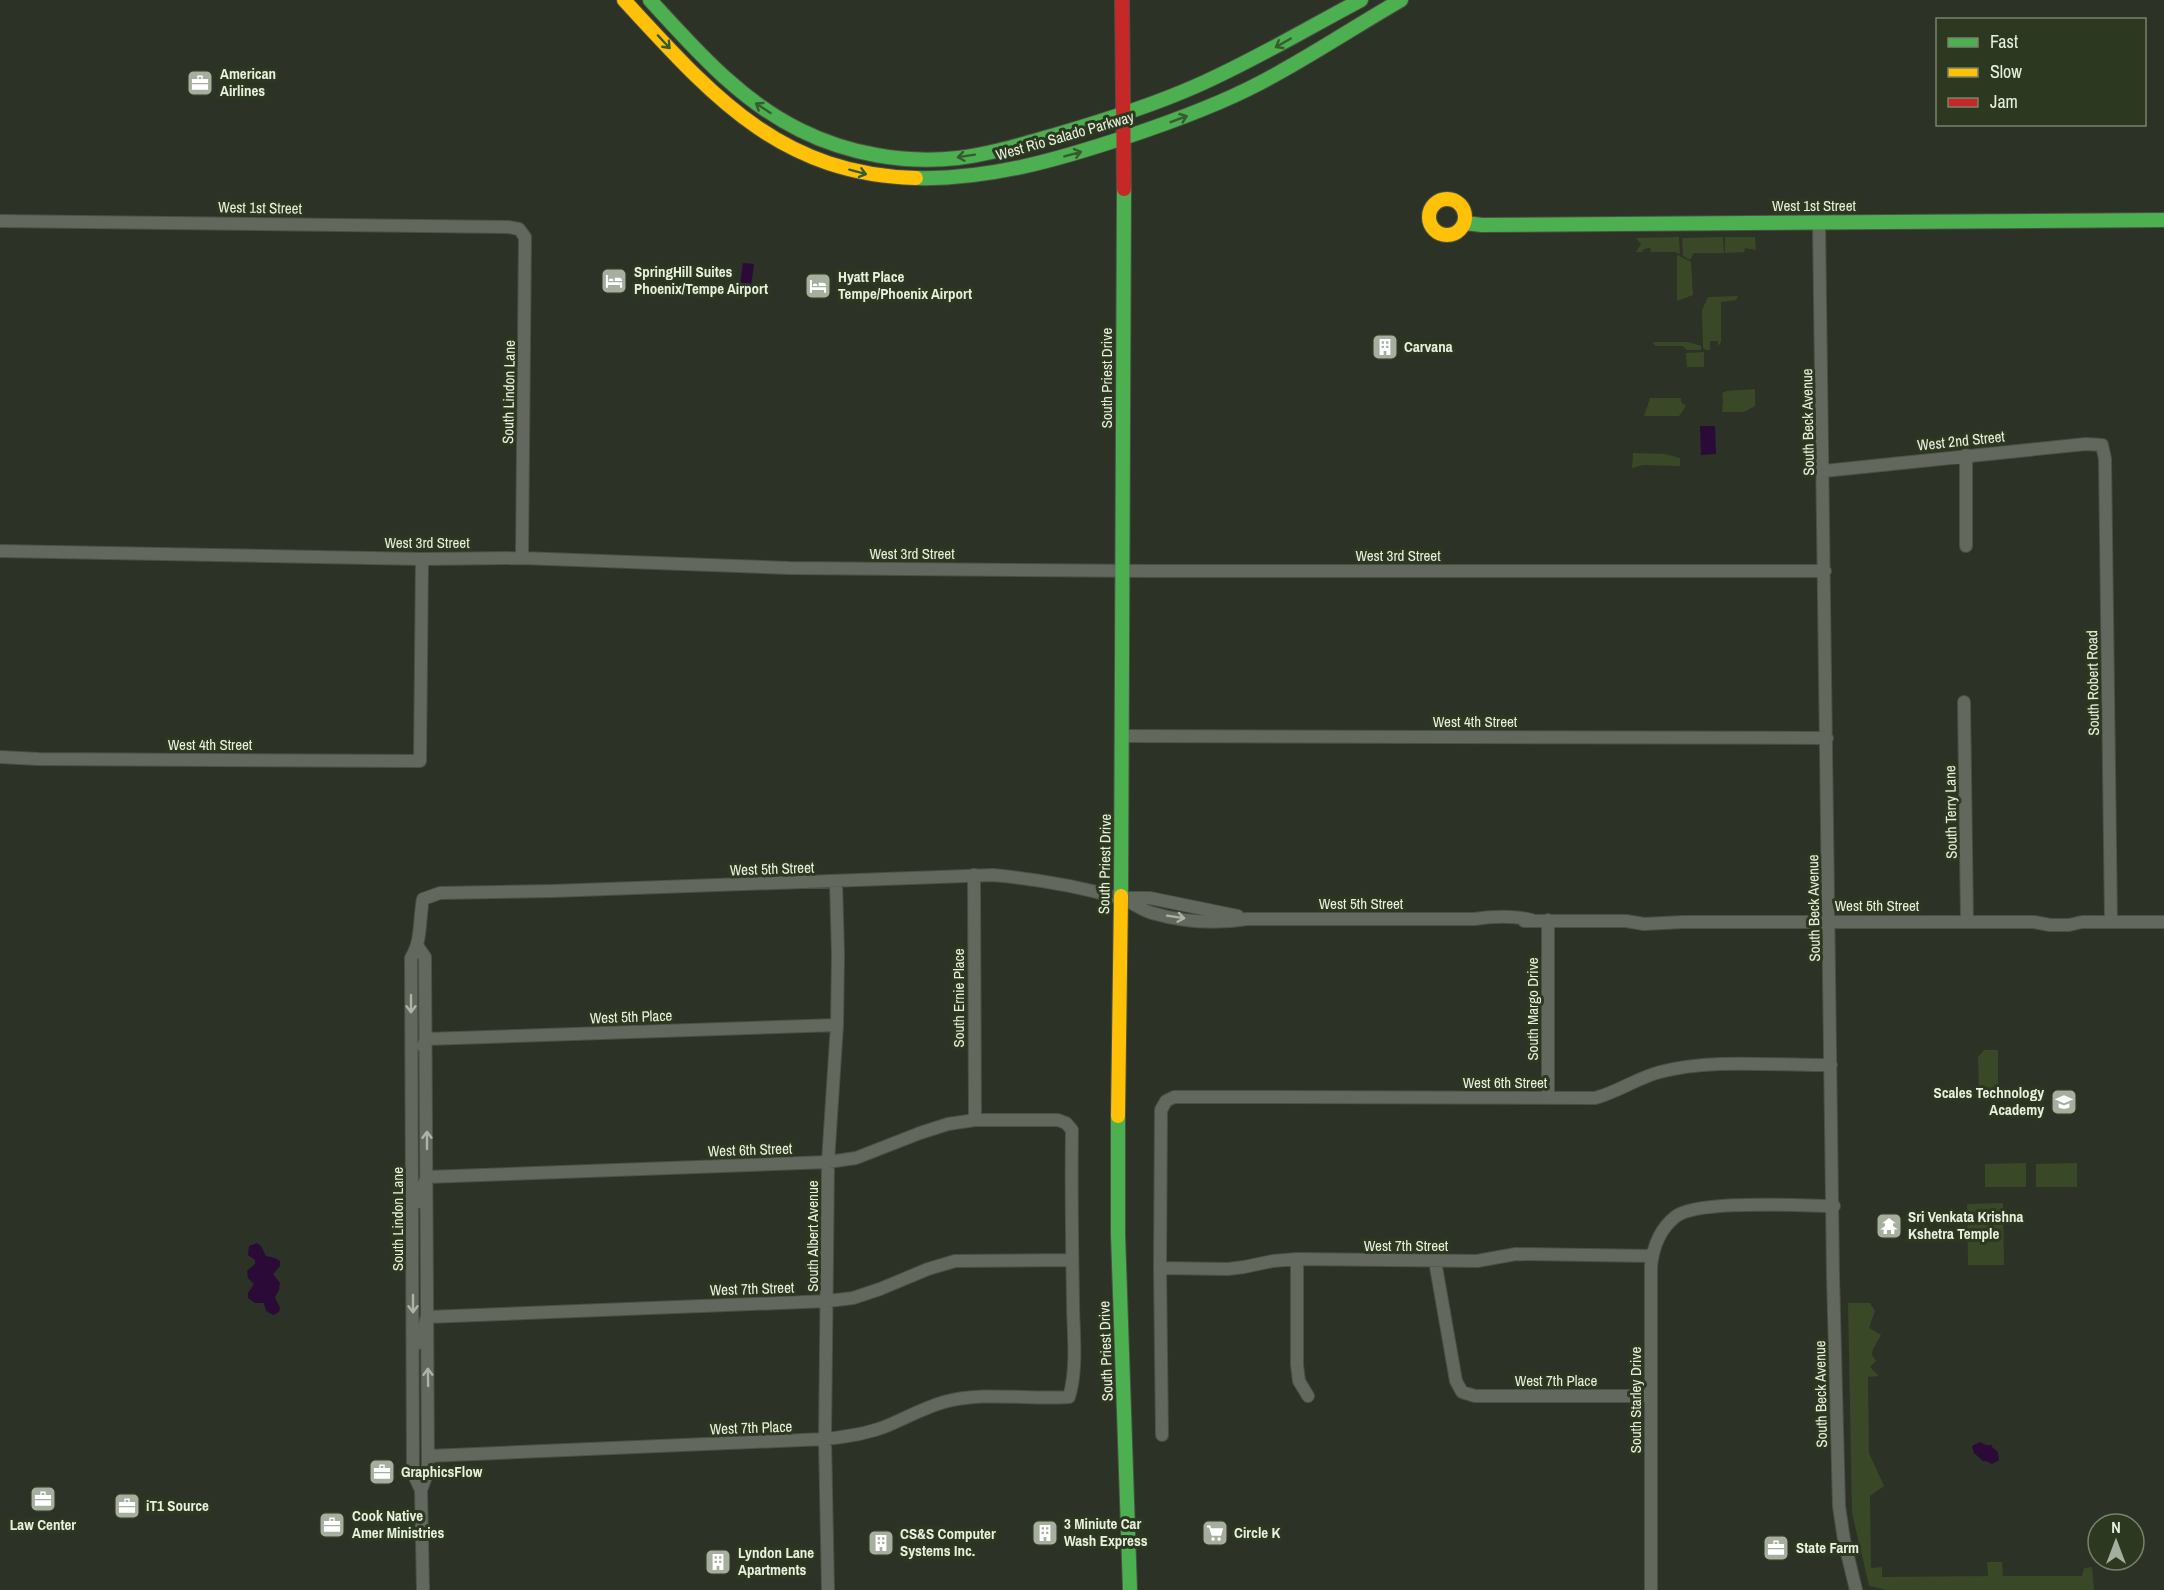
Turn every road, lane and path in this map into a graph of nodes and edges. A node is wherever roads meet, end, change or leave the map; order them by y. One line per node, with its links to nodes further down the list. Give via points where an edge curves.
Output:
1 (624, 0): 7 (main road, West Rio Salado Parkway, one-way to 7, via 698,78)
2 (650, 0): 9 (main road, West Rio Salado Parkway, one-way to 2, via 802,131 752,101)
3 (1122, 0): 6 (main road, South Priest Drive)
4 (1361, 0): 6 (main road, West Rio Salado Parkway, one-way to 6, via 1222,75)
5 (1401, 0): 8 (main road, West Rio Salado Parkway, one-way to 5, via 1252,87)
6 (1124, 112): 8 (main road, South Priest Drive); 9 (main road, West Rio Salado Parkway, one-way to 9, via 1034,141 957,158 905,158)
7 (749, 123): 8 (main road, West Rio Salado Parkway, one-way to 8, via 811,157 863,174 913,179 974,177 1014,170); 9 (main road, via 765,124 828,153)
8 (1124, 138): 22 (main road, South Priest Drive)
9 (854, 150)
10 (2164, 220): 13 (main road, West 1st Street)
11 (0, 221): 14 (street, West 1st Street)
12 (1465, 223): 13 (main road, West 1st Street)
13 (1819, 223): 17 (street, South Beck Avenue)
14 (519, 229): 20 (street, South Lindon Lane, via 525,237)
15 (2102, 445): 16 (street, West 2nd Street); 35 (street, South Robert Road)
16 (1966, 455): 17 (street, West 2nd Street); 18 (street)
17 (1824, 471): 23 (street, South Beck Avenue)
18 (1966, 546)
19 (0, 551): 21 (street, West 3rd Street)
20 (522, 558): 21 (street, West 3rd Street); 22 (street, West 3rd Street, via 789,568)
21 (422, 559): 27 (street, West 4th Street, via 420,761)
22 (1122, 570): 23 (street, West 3rd Street); 25 (main road, South Priest Drive)
23 (1825, 571): 26 (street, South Beck Avenue)
24 (1964, 702): 34 (street, South Terry Lane)
25 (1122, 736): 26 (street, West 4th Street); 30 (main road, South Priest Drive)
26 (1827, 738): 33 (street, South Beck Avenue)
27 (0, 757)
28 (974, 875): 29 (street, West 5th Street); 30 (street, West 5th Street, via 1031,879); 43 (street, South Ernie Place)
29 (836, 882): 31 (street, West 5th Street, via 440,893); 38 (street, South Albert Avenue)
30 (1121, 898): 32 (street, West 5th Street, via 1150,898 1247,919 1516,916); 65 (main road, South Priest Drive, via 1118,1233)
31 (423, 899): 37 (street, South Lindon Lane)
32 (1548, 920): 33 (street, West 5th Street, via 1626,921 1664,917 1683,922); 42 (street, South Margo Drive)
33 (1829, 921): 34 (street, West 5th Street); 40 (street, South Beck Avenue)
34 (1967, 921): 35 (street, West 5th Street, via 2069,918)
35 (2111, 922): 36 (street, West 5th Street)
36 (2164, 922)
37 (418, 948): 39 (street, South Lindon Lane, via 425,957); 41 (street, South Lindon Lane, one-way to 41, via 411,958)
38 (837, 1024): 39 (street, West 5th Place); 44 (street, South Albert Avenue)
39 (426, 1039): 41 (street); 45 (street, South Lindon Lane, one-way to 39)
40 (1831, 1065): 42 (street, West 6th Street, via 1690,1067 1652,1075 1595,1098); 46 (street, South Beck Avenue)
41 (412, 1082): 47 (street, South Lindon Lane)
42 (1548, 1098): 52 (street, West 6th Street, via 1174,1097 1161,1110)
43 (975, 1120): 44 (street, West 6th Street, via 920,1132 856,1158); 50 (street, West 6th Street, via 1058,1120 1072,1130)
44 (828, 1162): 45 (street, West 6th Street); 53 (street, South Albert Avenue)
45 (427, 1177): 47 (street); 54 (street, South Lindon Lane)
46 (1834, 1206): 48 (street, South Starley Drive, via 1702,1207 1676,1217 1661,1233); 67 (street, South Beck Avenue, via 1839,1506)
47 (413, 1216): 55 (street, South Lindon Lane, one-way to 55)
48 (1652, 1256): 51 (street, West 7th Street, via 1516,1254 1477,1261); 58 (street, South Starley Drive)
49 (1297, 1259): 51 (street, West 7th Street); 52 (street, West 7th Street, via 1228,1269); 57 (street, via 1297,1365 1299,1381)
50 (1072, 1260): 53 (street, West 7th Street, via 955,1262 853,1298); 60 (street, West 7th Place, via 1069,1397 979,1397 945,1402 885,1427)
51 (1435, 1261): 58 (street, West 7th Place, via 1456,1381 1462,1392 1475,1396)
52 (1160, 1268): 59 (street)
53 (828, 1301): 54 (street, West 7th Street); 60 (street, South Albert Avenue)
54 (427, 1317): 55 (street); 61 (street, South Lindon Lane, one-way to 54)
55 (414, 1354): 56 (street, South Lindon Lane)
56 (414, 1389): 61 (street, via 421,1400 422,1447); 62 (street, South Lindon Lane, via 413,1473)
57 (1308, 1396)
58 (1650, 1396): 66 (street, South Starley Drive)
59 (1162, 1435)
60 (825, 1439): 61 (street, West 7th Place); 64 (street, South Albert Avenue)
61 (428, 1456): 62 (street, South Lindon Lane, via 428,1471)
62 (421, 1490): 63 (street, South Lindon Lane)
63 (423, 1590)
64 (828, 1590)
65 (1130, 1590)
66 (1651, 1590)
67 (1856, 1590)

